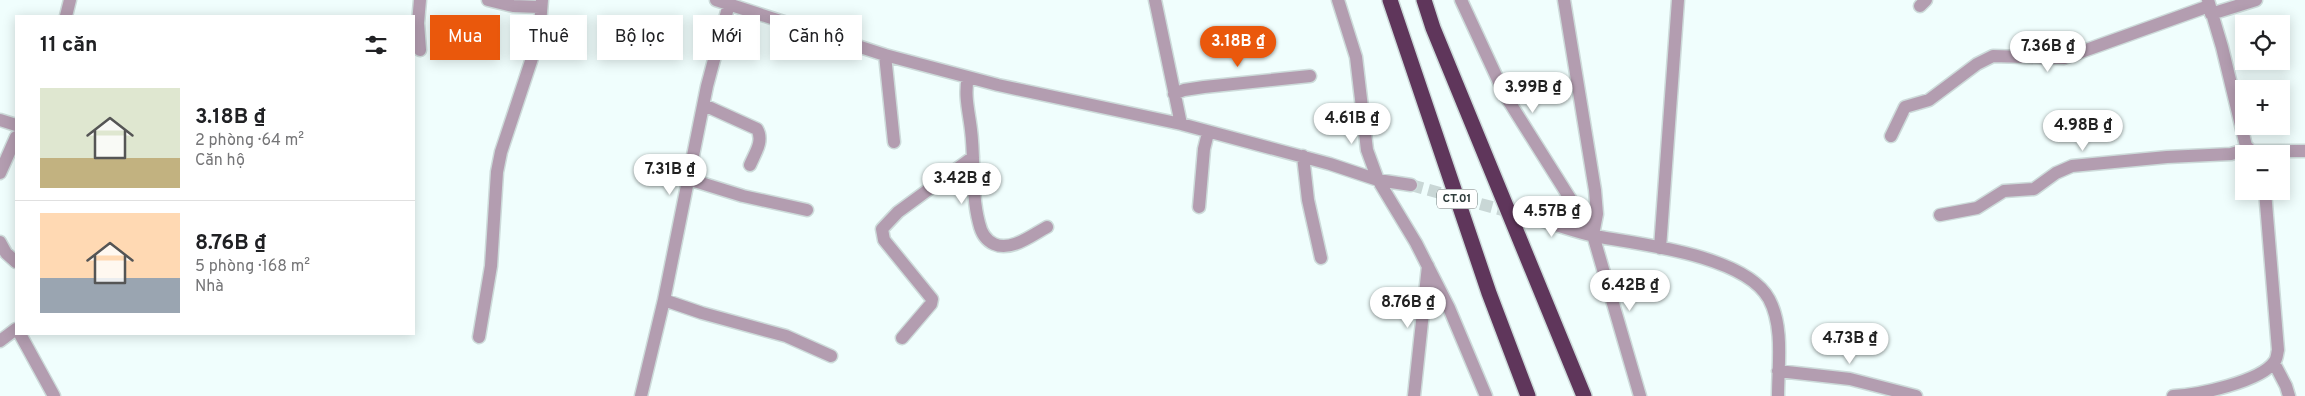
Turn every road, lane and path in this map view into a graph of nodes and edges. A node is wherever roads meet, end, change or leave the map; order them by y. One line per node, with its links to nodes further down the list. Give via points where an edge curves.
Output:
1 (70, 0): 16 (street)
2 (420, 0): 17 (street)
3 (488, 0): 13 (street, via 513,6)
4 (716, 0): 14 (street)
5 (1154, 0): 21 (street)
6 (1338, 0): 39 (street, via 1356,57 1367,150)
7 (1390, 0): 66 (highway, CT.01, via 1489,293)
8 (1424, 0): 67 (highway)
9 (1461, 0): 47 (street, via 1505,95)
10 (1564, 0): 47 (street, via 1595,190 1597,214)
11 (1678, 0): 49 (street)
12 (2256, 0): 15 (street)
13 (541, 3): 56 (street, via 539,37 497,172 491,266)
14 (729, 4): 18 (street); 22 (street)
15 (2209, 7): 27 (street, via 2064,58 1993,56 1930,100 1905,107); 30 (street, via 2222,47 2244,142)
16 (66, 15)
17 (420, 50)
18 (885, 54): 20 (street); 29 (street)
19 (1310, 76): 21 (street, via 1204,86)
20 (968, 77): 24 (street); 35 (street, via 966,89)
21 (1174, 94): 24 (street)
22 (704, 105): 36 (street, via 757,128 759,145); 38 (street)
23 (0, 120): 25 (street)
24 (1181, 124): 26 (street)
25 (15, 126)
26 (1208, 133): 34 (street); 42 (street)
27 (1891, 136)
28 (15, 139): 37 (street)
29 (894, 142)
30 (2248, 145)
31 (2290, 151): 32 (street)
32 (2305, 151)
33 (2235, 154): 44 (street, via 2072,166 2034,189 2004,191 1978,208)
34 (1303, 156): 39 (street); 50 (street, via 1308,200)
35 (973, 158): 46 (street, via 978,222 986,240 1011,245); 57 (street, via 898,212 882,229 889,248 932,299)
36 (750, 165)
37 (0, 173)
38 (688, 179): 43 (street, via 743,196); 53 (street)
39 (1378, 180): 40 (street); 52 (street)
40 (1411, 185)
41 (2266, 200): 60 (street, via 2278,350)
42 (1199, 207)
43 (807, 210)
44 (1940, 215)
45 (1539, 220): 47 (street)
46 (1047, 227)
47 (1593, 235): 49 (street); 68 (street)
48 (0, 242): 51 (street)
49 (1660, 248): 61 (street, via 1724,265 1760,286 1769,299 1776,320)
50 (1321, 258)
51 (15, 261)
52 (1428, 266): 64 (street); 65 (street)
53 (664, 300): 59 (street, via 702,314 786,336); 62 (street)
54 (15, 330): 58 (street)
55 (21, 335): 63 (street)
56 (479, 337)
57 (902, 338)
58 (0, 341)
59 (831, 356)
60 (2274, 363): 71 (street, via 2232,385); 72 (street)
61 (1778, 371): 69 (street); 70 (street, via 1850,379)
62 (645, 394)
63 (54, 396)
64 (1414, 396)
65 (1486, 396)
66 (1528, 396)
67 (1584, 396)
68 (1640, 396)
69 (1778, 396)
70 (1916, 396)
71 (2173, 396)
72 (2289, 396)

